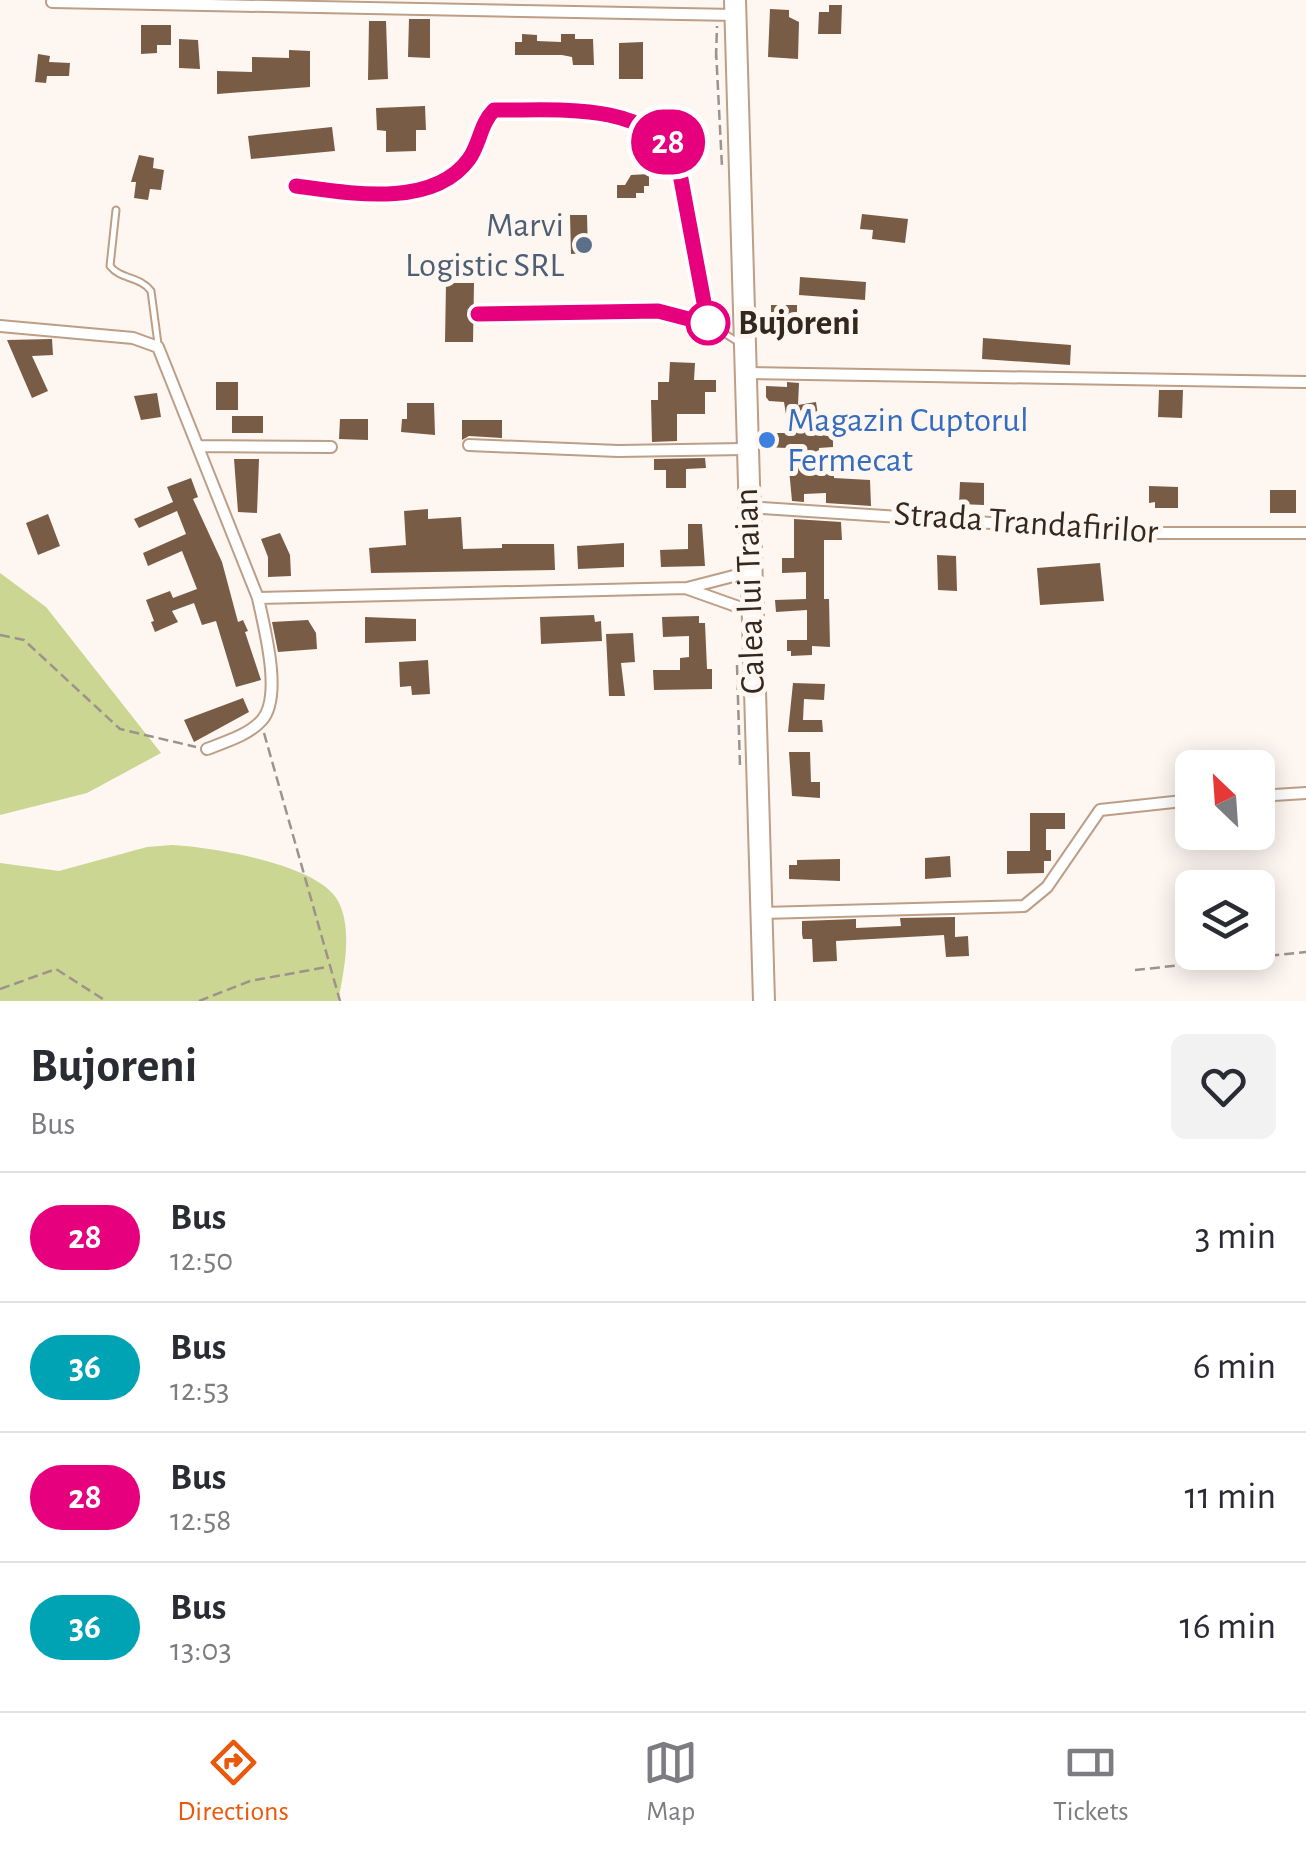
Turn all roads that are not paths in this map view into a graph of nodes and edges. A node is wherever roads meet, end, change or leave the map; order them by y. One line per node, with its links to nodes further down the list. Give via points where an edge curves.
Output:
1 (52, 2): 2 (street)
2 (729, 10): 8 (highway, Calea lui Traian)
3 (296, 186): 6 (lane, via 392,194 438,184 469,159 494,110 626,120 667,140 677,158)
4 (116, 210): 9 (lane, via 110,266 151,291)
5 (478, 314): 6 (lane, via 658,311)
6 (708, 324): 8 (lane)
7 (0, 326): 9 (street, via 133,338)
8 (743, 346): 10 (highway, Calea lui Traian)
9 (158, 347): 12 (street)
10 (744, 373): 11 (street); 15 (highway, Calea lui Traian)
11 (1306, 382)
12 (198, 446): 14 (street); 20 (street)
13 (469, 446): 15 (street)
14 (331, 447)
15 (745, 448): 16 (highway, Calea lui Traian)
16 (747, 506): 17 (street, Strada Trandafirilor, via 1143,533); 18 (highway, Calea lui Traian)
17 (1306, 533)
18 (749, 572): 19 (street); 21 (highway, Calea lui Traian)
19 (687, 588): 20 (street); 21 (street)
20 (258, 598): 22 (street, via 268,707 261,722)
21 (750, 611): 26 (highway, Calea lui Traian)
22 (207, 749)
23 (1306, 794): 24 (street)
24 (1275, 795)
25 (1175, 802): 26 (street, via 1100,810 1047,887 1024,906)
26 (760, 913): 27 (highway, Calea lui Traian)
27 (764, 1001)

